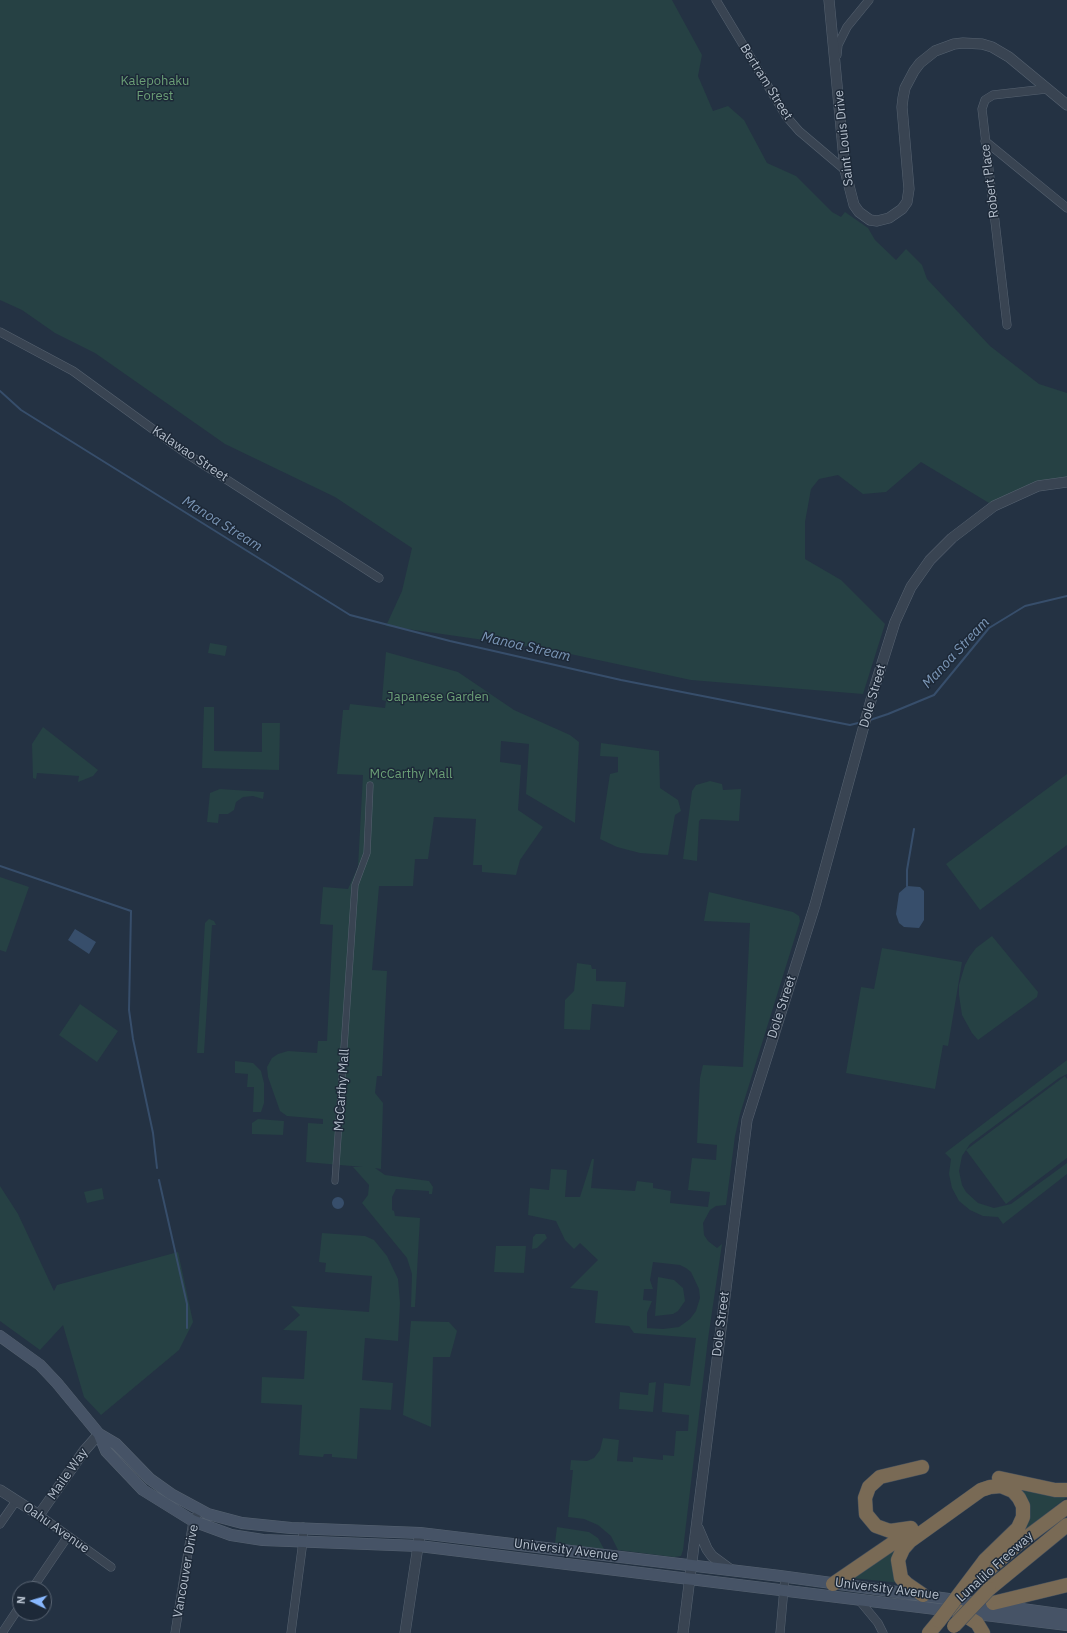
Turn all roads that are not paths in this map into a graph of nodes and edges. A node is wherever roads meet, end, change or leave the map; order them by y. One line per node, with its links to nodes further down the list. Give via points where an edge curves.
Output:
1 (716, 0): 8 (street, Bertram Street, via 786,116 799,131)
2 (829, 0): 4 (street, Saint Louis Drive)
3 (869, 0): 4 (street, via 847,27 838,45)
4 (836, 60): 8 (street, Saint Louis Drive)
5 (1046, 88): 6 (street, Saint Louis Drive); 7 (street, Robert Place, via 987,98 982,109); 8 (street, Saint Louis Drive, via 992,47 968,43 944,47 920,63 905,88 902,107 909,193 902,209 889,218 877,221 863,216 852,200)
6 (1067, 105)
7 (985, 141): 9 (street); 10 (street, Robert Place)
8 (845, 170)
9 (1067, 208)
10 (1007, 325)
11 (0, 332): 13 (street, Kalawao Street, via 73,371 187,454)
12 (1067, 482): 27 (street, Dole Street, via 1038,486 994,506 952,538 930,560 911,588 895,622 813,911 747,1120)
13 (379, 578)
14 (370, 785): 15 (street, McCarthy Mall, via 367,854 355,885)
15 (335, 1181)
16 (0, 1336): 17 (main road, University Avenue, via 40,1365)
17 (99, 1434): 23 (main road, University Avenue, via 116,1444 150,1479); 24 (street, Maile Way, via 84,1451); 25 (main road, University Avenue, via 106,1451 143,1490)
18 (922, 1467): 29 (highway, via 876,1479 866,1492 864,1503 869,1518 880,1528 896,1531)
19 (0, 1490): 21 (street, Oahu Avenue)
20 (1067, 1490): 29 (highway, via 1055,1490 998,1478 988,1479 975,1485)
21 (16, 1500): 24 (street, Oahu Avenue); 26 (street)
22 (1067, 1507): 52 (highway, Lunalilo Freeway, bridge, via 1019,1543 979,1578)
23 (200, 1510): 25 (street, Vancouver Drive); 30 (main road, University Avenue, via 242,1523)
24 (40, 1515): 33 (street, Oahu Avenue)
25 (193, 1521): 34 (main road, University Avenue, via 231,1535 263,1540); 56 (street, Vancouver Drive)
26 (0, 1524)
27 (697, 1524): 36 (street, Dole Street); 38 (street, via 706,1549)
28 (1067, 1525): 39 (highway, Lunalilo Freeway)
29 (918, 1526): 43 (highway)
30 (303, 1528): 31 (main road, University Avenue); 34 (street)
31 (420, 1533): 35 (street); 36 (main road, University Avenue)
32 (1067, 1535): 39 (highway)
33 (68, 1536): 37 (street, Oahu Avenue); 42 (street)
34 (303, 1541): 35 (main road, University Avenue); 57 (street)
35 (419, 1546): 41 (main road, University Avenue); 58 (street)
36 (691, 1566): 38 (main road, University Avenue); 41 (street, Dole Street)
37 (111, 1567)
38 (731, 1570): 40 (main road, University Avenue)
39 (1004, 1575): 49 (highway, Lunalilo Freeway, bridge)
40 (785, 1577): 43 (main road, University Avenue); 45 (street)
41 (689, 1579): 45 (main road, University Avenue); 59 (street, Dole Street)
42 (37, 1581)
43 (833, 1584): 46 (main road, University Avenue)
44 (1067, 1585): 48 (highway)
45 (783, 1589): 47 (main road, University Avenue); 60 (street)
46 (923, 1595): 48 (main road, University Avenue); 52 (highway, bridge, via 901,1578 898,1560 903,1549 910,1541 981,1490 990,1486 1001,1486 1013,1491 1023,1506 1023,1517 1018,1528 985,1560)
47 (859, 1600): 49 (main road, University Avenue); 61 (street, via 878,1622)
48 (993, 1603): 50 (main road, University Avenue)
49 (965, 1611): 53 (main road, University Avenue); 54 (highway, Lunalilo Freeway, bridge); 63 (highway)
50 (1067, 1614)
51 (12, 1618): 55 (street)
52 (939, 1621): 62 (highway, Lunalilo Freeway)
53 (1067, 1624)
54 (954, 1629)
55 (2, 1633)
56 (175, 1633)
57 (291, 1633)
58 (405, 1633)
59 (683, 1633)
60 (780, 1633)
61 (883, 1633)
62 (928, 1633)
63 (983, 1633)

